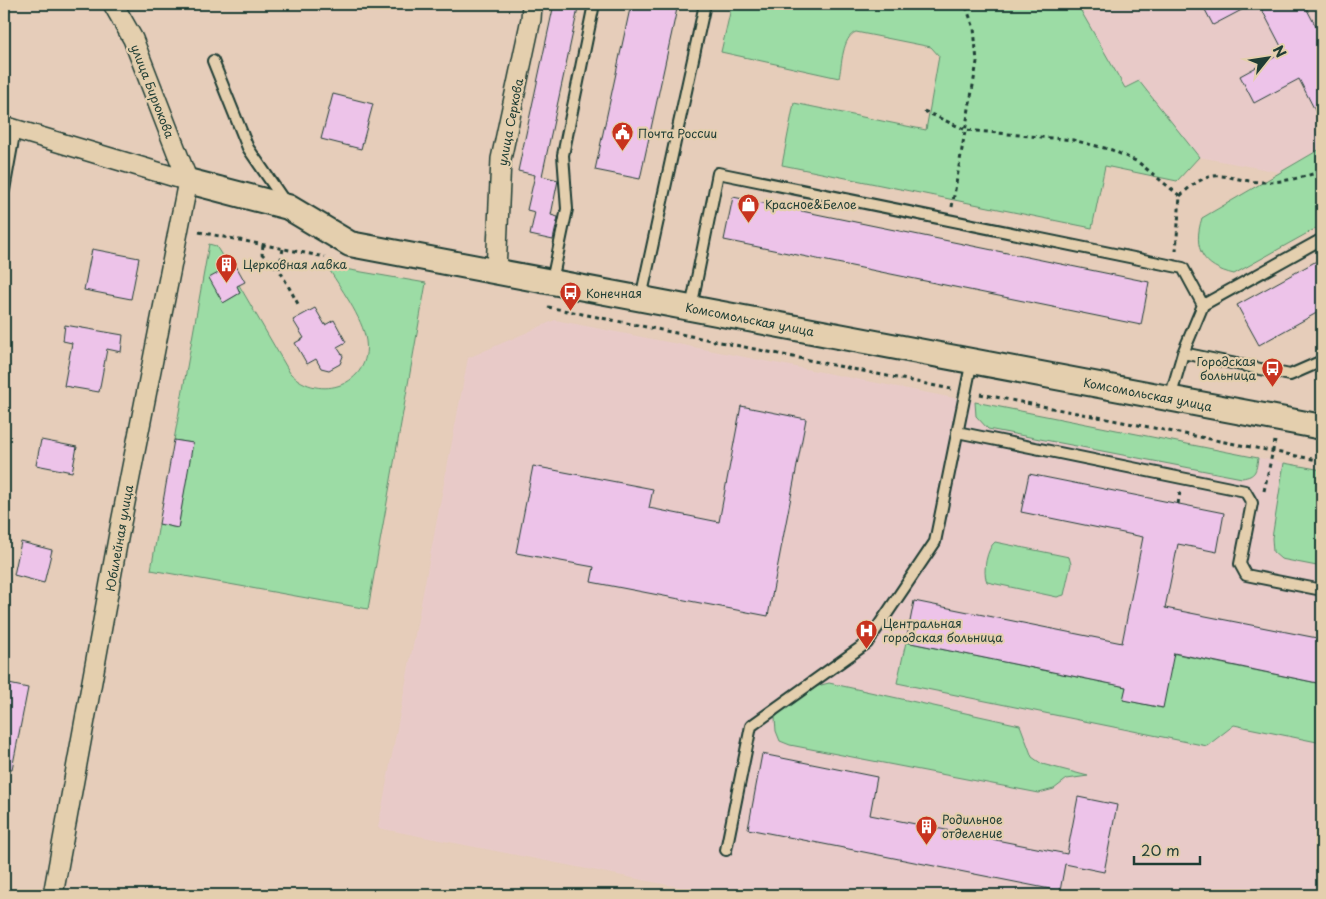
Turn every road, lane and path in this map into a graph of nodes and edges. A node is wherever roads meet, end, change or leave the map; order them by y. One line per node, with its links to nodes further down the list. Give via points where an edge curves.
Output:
1 (113, 4): 11 (street, улица Бирюкова, via 133,39)
2 (532, 4): 23 (street, улица Серкова, via 501,159)
3 (594, 4): 24 (lane, via 563,155 567,209)
4 (705, 4): 25 (lane)
5 (965, 4): 9 (path, via 974,28 977,62)
6 (213, 61): 14 (lane, via 248,148)
7 (924, 112): 9 (path)
8 (10, 127): 11 (street); 12 (lane)
9 (966, 130): 13 (path, via 1073,140 1112,150 1138,162); 15 (path)
10 (1322, 171): 13 (path, via 1302,178 1264,182 1223,175 1208,176 1194,182)
11 (188, 181): 14 (street, Комсомольская улица); 16 (street, Юбилейная улица)
12 (4, 190)
13 (1180, 196): 21 (path, via 1176,254)
14 (288, 207): 23 (street, Комсомольская улица, via 350,244)
15 (949, 220): 21 (lane); 29 (lane, via 718,173)
16 (179, 228): 18 (path); 43 (street, Юбилейная улица)
17 (1322, 239): 27 (lane)
18 (263, 245): 19 (path); 22 (path, via 262,254)
19 (283, 249): 20 (path); 22 (path)
20 (331, 258)
21 (1183, 268): 27 (lane)
22 (279, 270): 26 (path)
23 (496, 271): 24 (street, Комсомольская улица)
24 (552, 282): 25 (street, Комсомольская улица)
25 (641, 298): 29 (street, Комсомольская улица)
26 (298, 304)
27 (1203, 305): 30 (lane)
28 (545, 306): 33 (path)
29 (691, 308): 31 (street, Комсомольская улица)
30 (1183, 353): 32 (lane, via 1290,375); 34 (lane)
31 (972, 360): 33 (lane); 34 (street, Комсомольская улица)
32 (1322, 361)
33 (965, 391): 37 (lane); 38 (path)
34 (1170, 398): 35 (street, Комсомольская улица)
35 (1280, 419): 36 (street, Комсомольская улица); 38 (path)
36 (1322, 427)
37 (957, 432): 41 (lane, via 1245,491 1252,503 1240,564 1246,575); 42 (lane, via 935,542 867,643 751,726)
38 (1273, 452): 39 (path); 40 (path)
39 (1322, 461)
40 (1263, 496)
41 (1322, 590)
42 (726, 850)
43 (53, 895)

